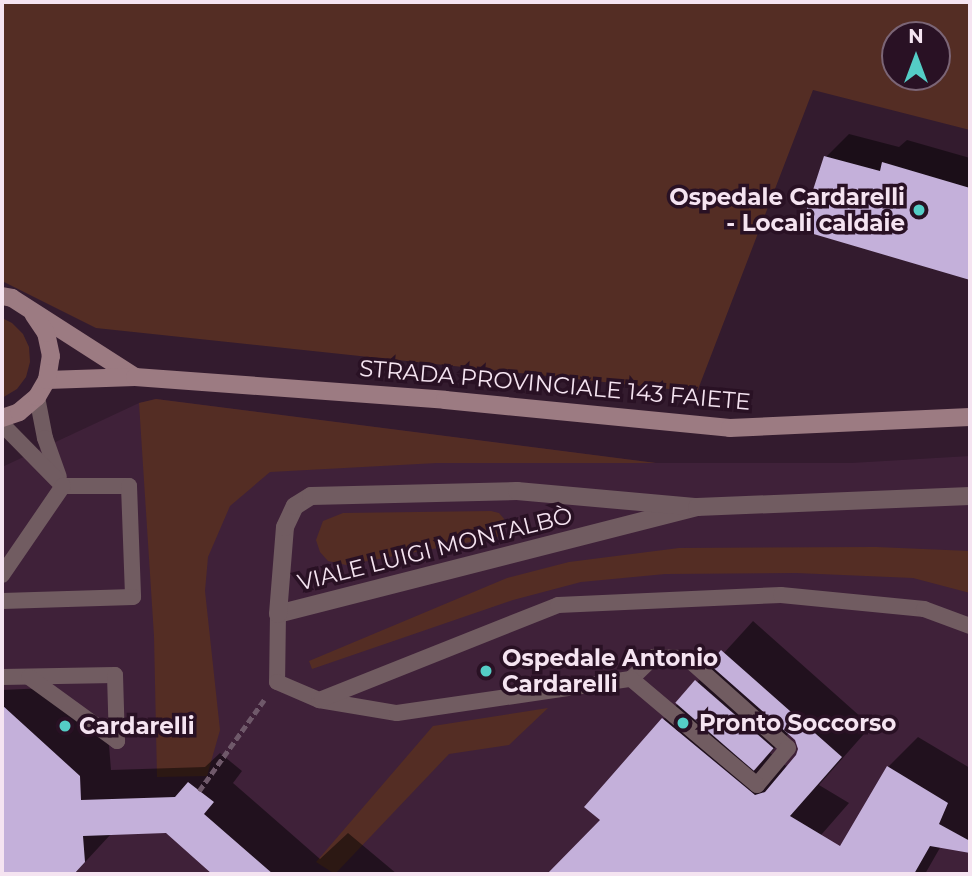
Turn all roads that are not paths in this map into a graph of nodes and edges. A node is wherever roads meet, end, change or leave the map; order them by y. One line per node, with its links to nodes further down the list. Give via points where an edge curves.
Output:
1 (2, 296): 2 (main road, STRADA PROVINCIALE 143 FAIETE)
2 (33, 312): 3 (main road, STRADA PROVINCIALE 143 FAIETE); 4 (main road, via 46,332 51,356)
3 (135, 377): 4 (main road, STRADA PROVINCIALE 143 FAIETE); 6 (main road, STRADA PROVINCIALE 143 FAIETE, via 445,400 730,428)
4 (47, 380): 5 (main road)
5 (37, 397): 7 (main road); 8 (lane, via 45,438)
6 (970, 417)
7 (2, 421): 8 (lane)
8 (63, 486): 11 (lane); 12 (lane, via 129,486 133,597)
9 (970, 496): 10 (street, VIALE LUIGI MONTALBÒ)
10 (697, 507): 13 (street, VIALE LUIGI MONTALBÒ); 13 (street, VIALE LUIGI MONTALBÒ, via 517,491 311,496 295,506 285,527)
11 (2, 575)
12 (2, 601)
13 (278, 614): 18 (lane, via 277,682)
14 (970, 625): 18 (lane, via 924,609 781,595 558,605)
15 (2, 677): 16 (lane)
16 (29, 677): 16 (lane, via 95,725 117,741 115,675)
17 (631, 679): 17 (lane, via 757,785 788,748 687,658 654,657); 18 (lane, via 397,713)
18 (319, 700)

